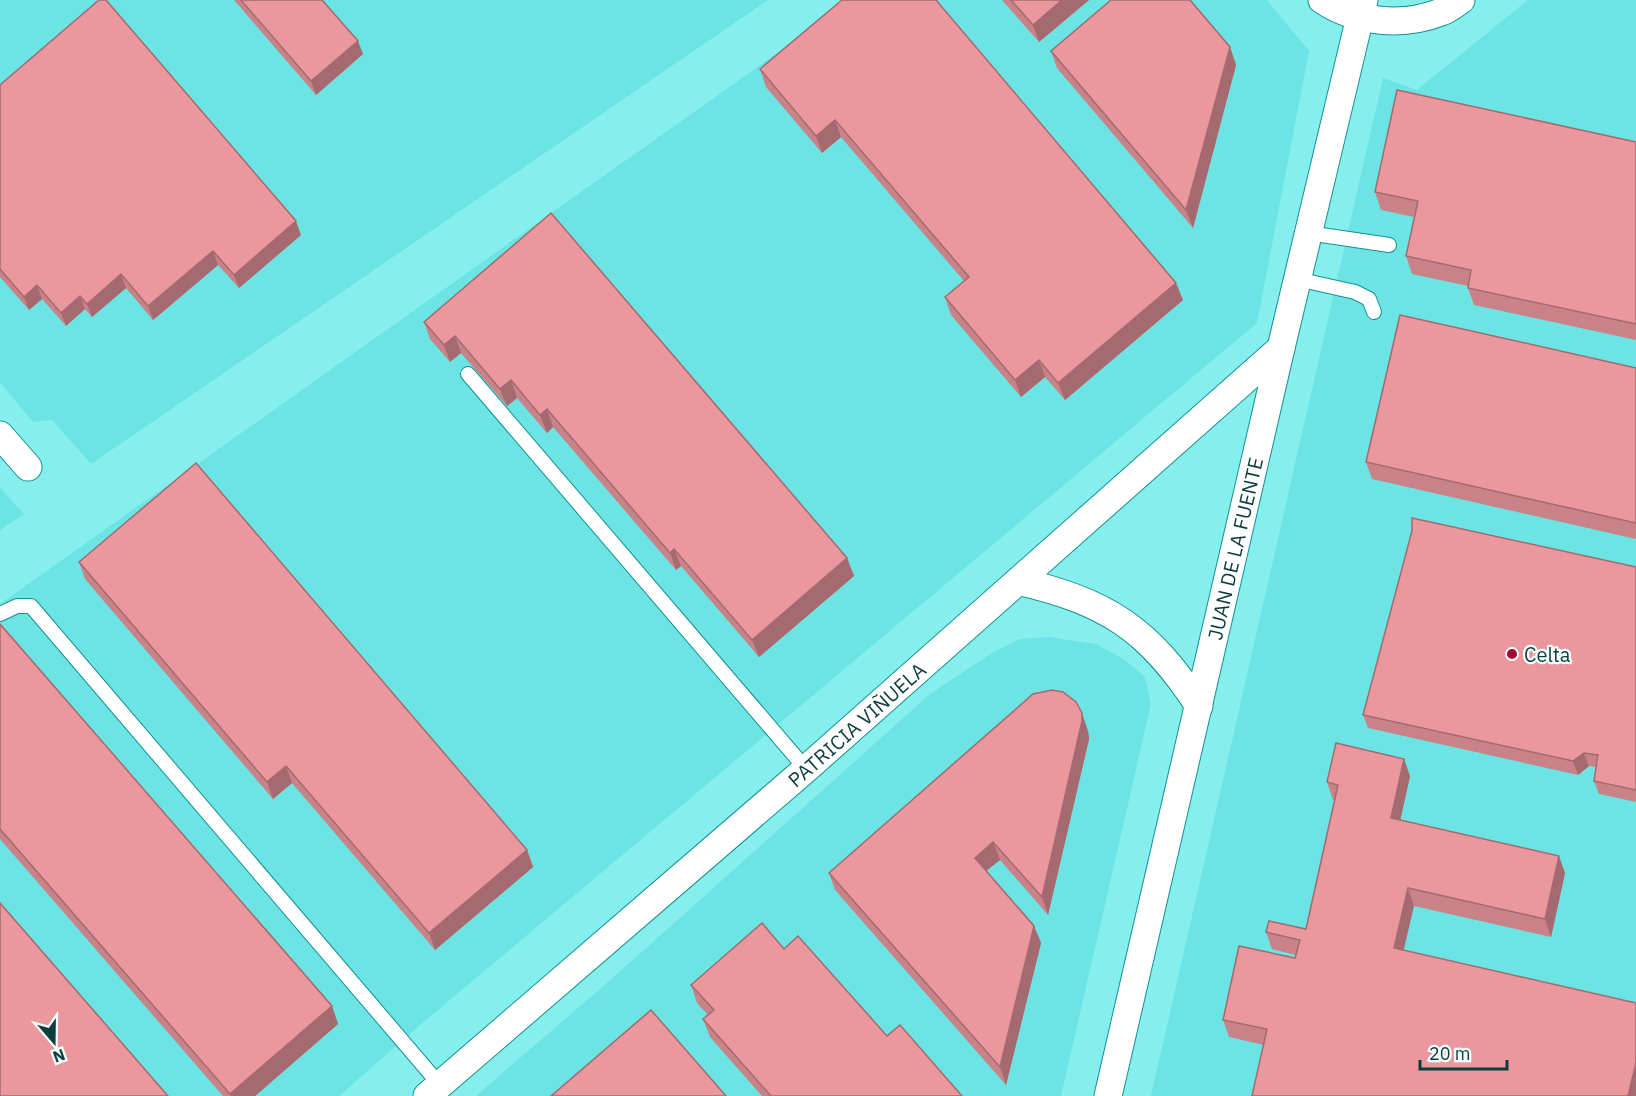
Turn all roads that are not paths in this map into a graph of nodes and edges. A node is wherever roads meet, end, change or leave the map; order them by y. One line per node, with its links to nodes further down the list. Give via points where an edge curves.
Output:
1 (1322, 0): 3 (street, via 1343,11)
2 (1461, 0): 3 (street, via 1442,12 1408,20 1388,21)
3 (1362, 8): 4 (street, JUAN DE LA FUENTE)
4 (1308, 232): 5 (lane); 6 (street, JUAN DE LA FUENTE)
5 (1389, 245)
6 (1297, 279): 7 (lane, via 1355,292 1369,299); 8 (street, JUAN DE LA FUENTE)
7 (1374, 312)
8 (1281, 348): 12 (street, PATRICIA VIÑUELA); 14 (street, JUAN DE LA FUENTE)
9 (468, 374): 15 (lane)
10 (0, 435): 11 (street)
11 (28, 467)
12 (1018, 581): 14 (street, via 1070,594 1119,618 1152,645); 15 (street, PATRICIA VIÑUELA)
13 (0, 614): 16 (lane, via 17,606 32,606)
14 (1199, 706): 17 (street, JUAN DE LA FUENTE)
15 (806, 770): 16 (street, PATRICIA VIÑUELA)
16 (434, 1090)
17 (1108, 1096)

